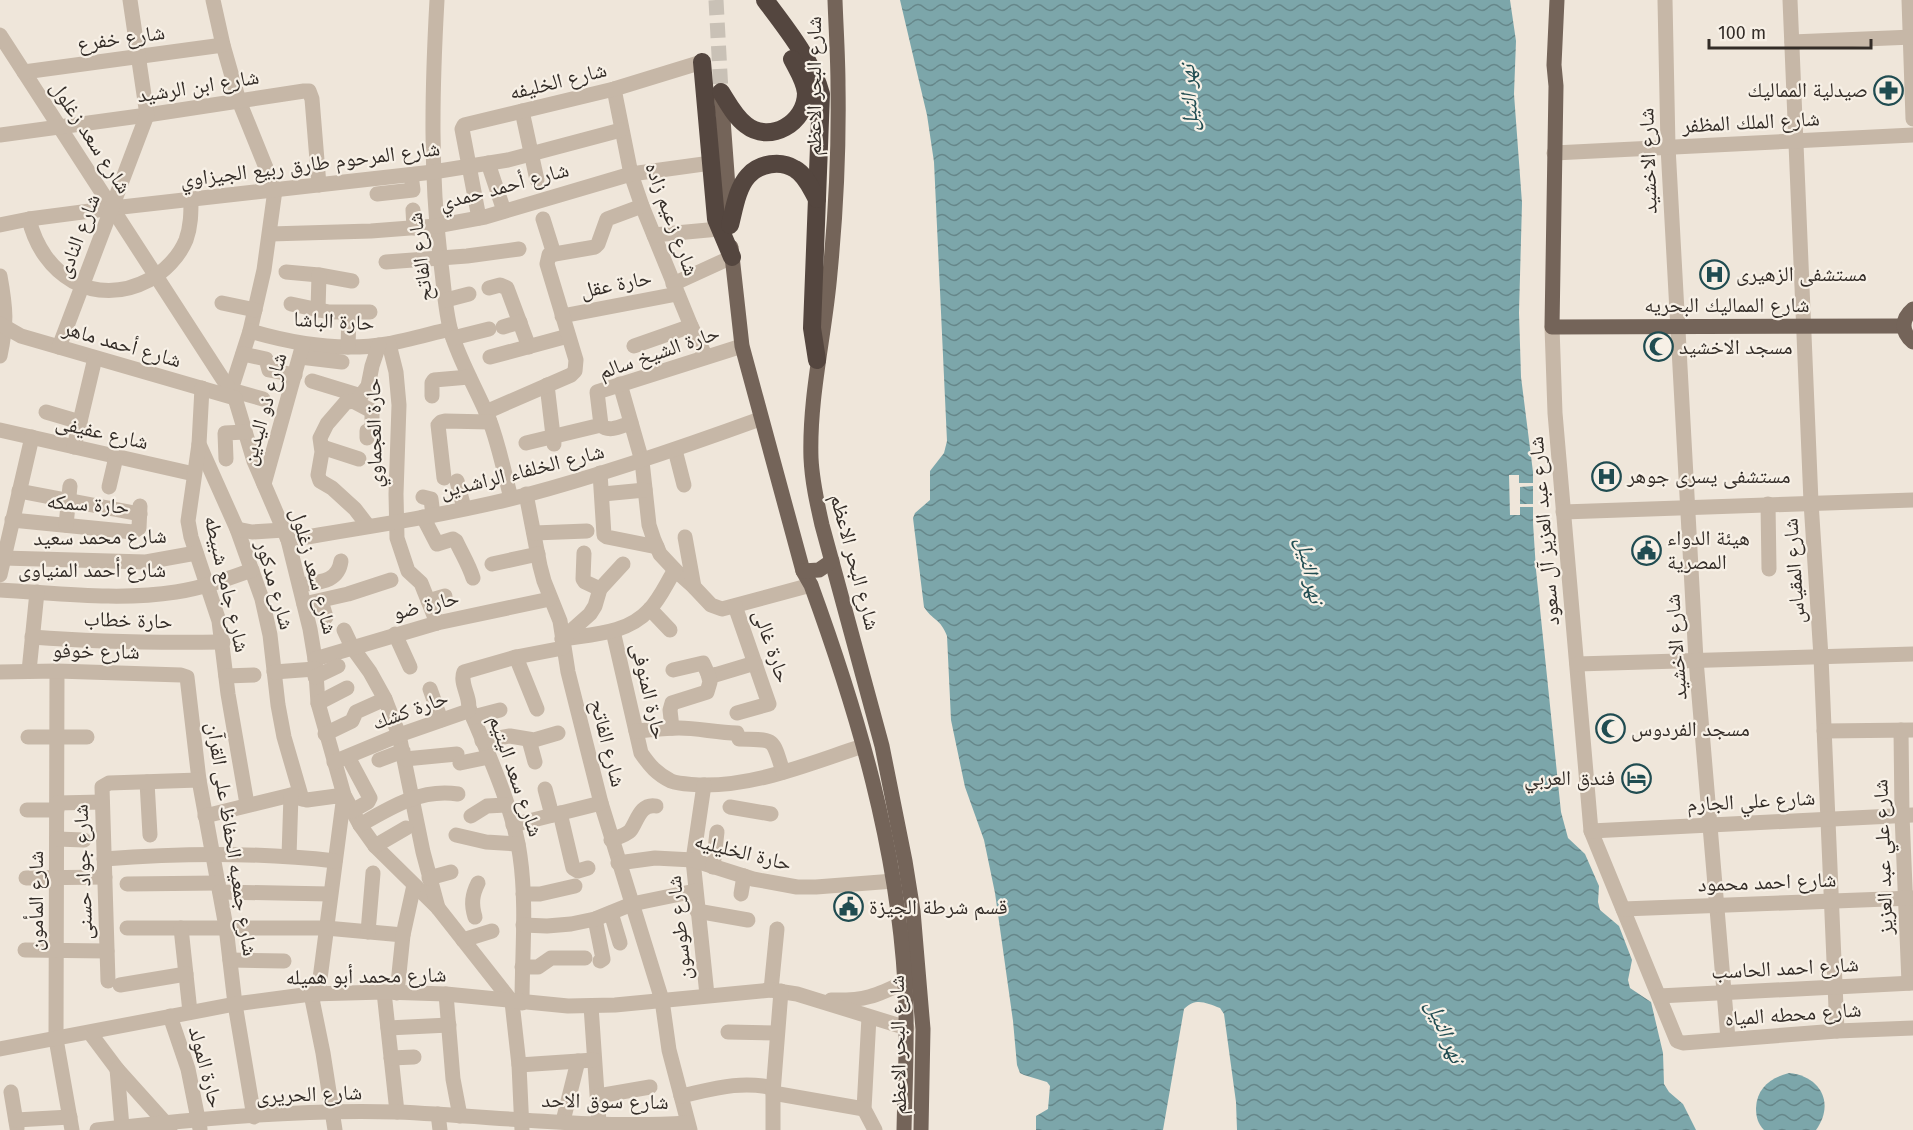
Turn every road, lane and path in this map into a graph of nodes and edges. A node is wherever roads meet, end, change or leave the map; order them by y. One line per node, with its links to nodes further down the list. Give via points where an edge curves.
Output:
1 (130, 0): 14 (street, شارع النادى)
2 (213, 0): 13 (street)
3 (437, 0): 34 (street, شارع الفاتح)
4 (765, 0): 18 (highway, via 803,80 804,106 787,127 761,132 738,118); 42 (highway, via 817,79 821,94)
5 (835, 0): 102 (main road, شارع البحر الاعظم, via 836,169 830,272)
6 (1557, 0): 29 (main road, شارع عبد العزيز آل سعود)
7 (1665, 0): 28 (street, شارع الاخشيد)
8 (1790, 0): 12 (street, شارع المقياس)
9 (1909, 0): 11 (street)
10 (0, 35): 16 (street, شارع سعد زغلول)
11 (1911, 37): 12 (street); 22 (street)
12 (1792, 42): 27 (street, شارع المقياس)
13 (223, 45): 14 (street, شارع خفرع); 19 (street)
14 (139, 57): 16 (street, شارع خفرع); 21 (street, شارع النادى)
15 (702, 62): 17 (street, شارع الخليفه); 32 (highway)
16 (24, 72): 23 (street, شارع سعد زغلول)
17 (614, 89): 20 (street, شارع الخليفه); 24 (street, شارع زعيم زاده)
18 (721, 92): 52 (main road)
19 (239, 101): 21 (street, شارع ابن الرشيد); 38 (street, شارع ابن الرشيد, via 309,92); 39 (street)
20 (522, 111): 30 (street); 33 (street, شارع الخليفه, via 464,124)
21 (147, 115): 23 (street, شارع ابن الرشيد); 44 (street, شارع النادى)
22 (1913, 119)
23 (60, 127): 25 (street, شارع ابن الرشيد); 44 (street, شارع سعد زغلول)
24 (621, 130): 30 (street, شارع المرحوم طارق ربيع الجيزاوي); 35 (street, شارع زعيم زاده)
25 (0, 135)
26 (1913, 135): 27 (street, شارع الملك المظفر)
27 (1796, 141): 28 (street, شارع الملك المظفر); 83 (street, شارع المقياس)
28 (1668, 147): 29 (street, شارع الملك المظفر); 82 (street, شارع الاخشيد)
29 (1554, 153): 85 (main road, شارع عبد العزيز آل سعود)
30 (531, 155): 31 (street, شارع المرحوم طارق ربيع الجيزاوي); 37 (street)
31 (488, 163): 33 (street, شارع المرحوم طارق ربيع الجيزاوي); 46 (street)
32 (711, 163): 35 (street, شارع أحمد حمدي); 52 (highway, via 716,219)
33 (469, 166): 34 (street, شارع المرحوم طارق ربيع الجيزاوي); 47 (street)
34 (433, 172): 36 (street, شارع المرحوم طارق ربيع الجيزاوي); 51 (street, شارع الفاتح)
35 (631, 174): 43 (street, شارع زعيم زاده); 46 (street, شارع أحمد حمدي)
36 (411, 175): 38 (street, شارع المرحوم طارق ربيع الجيزاوي); 40 (street, via 413,190)
37 (537, 180)
38 (319, 185): 39 (street, شارع المرحوم طارق ربيع الجيزاوي)
39 (275, 190): 41 (street, شارع المرحوم طارق ربيع الجيزاوي); 54 (street)
40 (377, 194)
41 (191, 199): 44 (street, شارع المرحوم طارق ربيع الجيزاوي); 64 (street, via 191,221 185,242)
42 (818, 201): 52 (highway, via 795,169 779,164 762,166 747,176); 102 (highway, via 812,328)
43 (642, 206): 55 (street, شارع زعيم زاده); 57 (street, via 607,219 595,247)
44 (112, 208): 48 (street, شارع المرحوم طارق ربيع الجيزاوي); 64 (street, شارع سعد زغلول); 66 (street, شارع النادى)
45 (413, 210): 53 (street)
46 (504, 211): 47 (street, شارع أحمد حمدي)
47 (479, 218): 51 (street, شارع أحمد حمدي)
48 (29, 219): 50 (street, شارع المرحوم طارق ربيع الجيزاوي); 66 (street, via 46,259 66,278)
49 (543, 219): 57 (street)
50 (0, 225)
51 (436, 226): 53 (street, شارع أحمد حمدي); 59 (street, شارع الفاتح)
52 (725, 227): 55 (street); 58 (highway)
53 (414, 228): 54 (street, شارع أحمد حمدي)
54 (270, 234): 74 (street)
55 (654, 236): 68 (street, شارع زعيم زاده)
56 (519, 249): 59 (street)
57 (554, 254): 78 (street, via 549,255 548,264)
58 (732, 257): 68 (street, حارة عقل); 92 (main road, شارع البحر الاعظم)
59 (441, 258): 60 (street); 70 (street, شارع الفاتح)
60 (386, 262)
61 (286, 273): 62 (street)
62 (319, 275): 65 (street); 75 (street)
63 (0, 276): 80 (street, via 6,307)
64 (157, 276): 66 (street, via 121,290); 110 (street, شارع سعد زغلول)
65 (352, 281)
66 (82, 286): 93 (street, شارع النادى)
67 (489, 288): 79 (street, via 507,288)
68 (675, 289): 78 (street, حارة عقل); 81 (street, شارع زعيم زاده)
69 (469, 294): 70 (street)
70 (446, 300): 87 (street, شارع الفاتح)
71 (222, 303): 74 (street)
72 (291, 304): 75 (street)
73 (1913, 309): 84 (main road, via 1906,315)
74 (255, 310): 86 (street)
75 (318, 310): 77 (street)
76 (370, 312): 77 (street)
77 (348, 313): 94 (street)
78 (562, 316): 88 (street)
79 (524, 324): 87 (street, حارة الباشا); 95 (street)
80 (3, 326): 93 (street, شارع أحمد ماهر, via 21,336); 98 (street)
81 (691, 326): 91 (street); 100 (street, شارع زعيم زاده)
82 (1676, 326): 83 (main road, شارع المماليك البحريه); 85 (main road, شارع المماليك البحريه); 150 (street, شارع الاخشيد)
83 (1805, 326): 84 (main road, شارع المماليك البحريه); 147 (street, شارع المقياس)
84 (1904, 326): 89 (main road)
85 (1552, 327): 151 (street, شارع عبد العزيز آل سعود)
86 (250, 331): 96 (street, حارة الباشا); 97 (street)
87 (452, 333): 90 (street, حارة الباشا); 105 (street, شارع الفاتح)
88 (568, 336): 95 (street); 108 (street, via 576,371)
89 (1913, 342)
90 (384, 345): 94 (street, حارة الباشا); 113 (street, via 372,366 368,386); 154 (street, حارة العجماوي, via 396,372 399,405)
91 (634, 346)
92 (742, 346): 100 (street, حارة الشيخ سالم); 116 (main road, شارع البحر الاعظم)
93 (59, 347): 101 (street, شارع أحمد ماهر)
94 (348, 347): 96 (street, حارة الباشا)
95 (529, 347): 99 (street)
96 (302, 350): 103 (street); 104 (street, شارع ذو اليدين)
97 (243, 354): 104 (street, via 266,359 269,370); 110 (street)
98 (0, 356)
99 (490, 357)
100 (706, 357): 107 (street, حارة الشيخ سالم)
101 (95, 358): 109 (street, شارع أحمد ماهر); 117 (street)
102 (818, 360): 168 (main road, شارع البحر الاعظم, via 811,458 815,496)
103 (342, 362)
104 (295, 375): 136 (street, شارع ذو اليدين)
105 (470, 377): 111 (street, via 434,380); 115 (street, شارع الفاتح)
106 (312, 381): 113 (street)
107 (620, 384): 118 (street); 119 (street, حارة الشيخ سالم, via 597,392)
108 (547, 385): 115 (street); 124 (street)
109 (202, 388): 110 (street, شارع أحمد ماهر); 126 (street, شارع مدكور)
110 (233, 394): 112 (street, شارع أحمد ماهر); 121 (street, شارع سعد زغلول)
111 (432, 396)
112 (263, 399)
113 (358, 399): 123 (street, via 372,411 372,430 367,431); 128 (street, via 346,402 327,424 320,438)
114 (46, 412): 117 (street)
115 (488, 417): 145 (street, شارع الفاتح); 149 (street, via 438,425 451,480)
116 (760, 419): 129 (street, شارع الخلفاء الراشدين); 174 (main road, شارع البحر الاعظم)
117 (80, 422): 127 (street)
118 (631, 423): 119 (street, via 610,429); 133 (street)
119 (601, 424): 124 (street)
120 (0, 430): 122 (street, شارع عفيفى)
121 (245, 432): 131 (street, via 225,433); 136 (street, شارع سعد زغلول)
122 (32, 437): 127 (street, شارع عفيفى); 140 (street)
123 (367, 438)
124 (553, 440): 125 (street)
125 (526, 443)
126 (199, 444): 135 (street, شارع جامع شبيطه); 157 (street, شارع مدكور, via 223,479)
127 (74, 447): 130 (street, شارع عفيفى)
128 (322, 447): 132 (street); 156 (street, via 318,478 355,509)
129 (675, 450): 133 (street, شارع الخلفاء الراشدين); 137 (street)
130 (116, 457): 135 (street, شارع عفيفى); 138 (street)
131 (226, 459)
132 (359, 459)
133 (642, 461): 134 (street, شارع الخلفاء الراشدين); 139 (street)
134 (600, 473): 142 (street); 143 (street, شارع الخلفاء الراشدين)
135 (194, 474): 163 (street, شارع جامع شبيطه, via 188,521)
136 (264, 484): 160 (street, شارع سعد زغلول)
137 (684, 485)
138 (109, 487)
139 (645, 490): 142 (street); 162 (street, via 649,525)
140 (19, 491): 141 (street); 153 (street)
141 (69, 493): 155 (street); 155 (street, حارة سمكه, via 140,510 138,528 133,532)
142 (603, 494): 162 (street, via 604,535)
143 (526, 495): 145 (street, شارع الخلفاء الراشدين); 159 (street, شارع الفاتح)
144 (423, 497): 152 (street, via 430,499)
145 (511, 498): 149 (street, شارع الخلفاء الراشدين)
146 (1913, 500): 147 (street)
147 (1811, 502): 148 (street); 204 (street, شارع المقياس)
148 (1768, 504): 150 (street); 171 (street)
149 (464, 508): 152 (street, شارع الخلفاء الراشدين)
150 (1689, 508): 151 (street); 205 (street, شارع الاخشيد)
151 (1563, 512): 207 (street, شارع عبد العزيز آل سعود)
152 (428, 516): 154 (street, شارع الخلفاء الراشدين); 176 (street, via 437,544 456,541)
153 (12, 519): 155 (street, حارة سمكه); 166 (street)
154 (396, 522): 156 (street, شارع الخلفاء الراشدين); 188 (street, حارة العجماوي, via 408,571 419,580)
155 (66, 525)
156 (368, 526): 160 (street, شارع الخلفاء الراشدين)
157 (237, 529): 160 (street, شارع الخلفاء الراشدين); 172 (street, شارع مدكور)
158 (587, 531): 159 (street)
159 (534, 533): 165 (street, شارع الفاتح)
160 (286, 535): 179 (street, شارع سعد زغلول)
161 (685, 537): 181 (street)
162 (657, 547): 173 (street)
163 (196, 553): 166 (street, شارع محمد سعيد, via 146,562); 178 (street, شارع جامع شبيطه)
164 (584, 553): 182 (street, via 583,579)
165 (538, 554): 169 (street); 186 (street, شارع الفاتح)
166 (3, 558): 175 (street)
167 (341, 561): 179 (street, via 335,576)
168 (832, 561): 174 (main road, via 819,570); 400 (main road, شارع البحر الاعظم, via 901,833 913,910 923,1029)
169 (492, 564)
170 (623, 564): 182 (street)
171 (1769, 569)
172 (252, 570): 178 (street, شارع أحمد المنياوى); 215 (street, شارع مدكور, via 270,635)
173 (675, 570): 181 (street); 191 (street)
174 (803, 571): 180 (main road, شارع البحر الاعظم)
175 (0, 575)
176 (473, 578)
177 (391, 580): 187 (street)
178 (208, 585): 184 (street, شارع أحمد المنياوى, via 145,595); 199 (street, شارع جامع شبيطه)
179 (300, 585): 189 (street, شارع سعد زغلول)
180 (811, 585): 190 (street); 242 (main road, شارع البحر الاعظم, via 844,677)
181 (694, 587): 190 (street, via 715,607)
182 (600, 589): 200 (street, via 590,614)
183 (0, 591): 184 (street, شارع أحمد المنياوى)
184 (37, 592): 198 (street)
185 (445, 596): 188 (street)
186 (550, 600): 193 (street, حارة ضو); 200 (street, شارع الفاتح, via 560,621)
187 (321, 601): 189 (street); 192 (street)
188 (428, 601): 193 (street, حارة العجماوي)
189 (304, 604): 210 (street, شارع سعد زغلول)
190 (735, 606): 206 (street, حارة غالى)
191 (650, 609): 195 (street); 196 (street, حارة كشك, via 633,624)
192 (326, 617)
193 (437, 623): 197 (street, حارة ضو)
194 (344, 630): 201 (street)
195 (670, 630)
196 (613, 631): 200 (street, حارة كشك); 232 (street, حارة المنوفى)
197 (395, 634): 201 (street, حارة ضو); 209 (street)
198 (32, 636): 199 (street, حارة خطاب, via 159,644); 212 (street)
199 (223, 642): 218 (street, شارع جامع شبيطه)
200 (562, 643): 203 (street, حارة كشك); 259 (street, شارع الفاتح)
201 (352, 647): 210 (street, حارة ضو); 222 (street)
202 (1913, 654): 204 (street)
203 (516, 657): 224 (street); 226 (street, حارة كشك, via 491,670 462,674)
204 (1821, 657): 205 (street); 233 (street, شارع المقياس)
205 (1696, 660): 207 (street); 272 (street, شارع الاخشيد)
206 (755, 663): 216 (street); 227 (street, حارة غالى, via 769,704)
207 (1577, 664): 275 (street, شارع عبد العزيز آل سعود)
208 (338, 666): 210 (street)
209 (410, 667)
210 (315, 668): 215 (street); 223 (street, شارع سعد زغلول)
211 (673, 670): 216 (street, via 703,663)
212 (29, 671): 213 (street, شارع خوفو); 214 (street, شارع خوفو)
213 (57, 671): 219 (street, شارع خوفو, via 181,675); 238 (street, شارع المأمون)
214 (0, 672)
215 (274, 672): 256 (street, شارع مدكور)
216 (708, 674): 230 (street, via 707,693 672,703)
217 (254, 675): 218 (street)
218 (226, 676): 260 (street, شارع جامع شبيطه)
219 (188, 680): 249 (street, شارع جمعيه الحفاظ على القرآن)
220 (347, 688): 223 (street)
221 (430, 688): 228 (street)
222 (385, 699): 234 (street, via 356,712 345,729); 236 (street)
223 (318, 703): 234 (street, شارع سعد زغلول)
224 (537, 709)
225 (500, 710): 226 (street, حارة كشك)
226 (471, 712): 228 (street, حارة كشك); 241 (street, شارع سعد اليتيم)
227 (737, 713)
228 (441, 720): 236 (street, حارة كشك)
229 (517, 720): 240 (street)
230 (672, 728): 232 (street); 248 (street, via 737,733 740,739 770,741)
231 (1907, 730): 233 (street); 267 (street, شارع علي عبد العزيز)
232 (636, 731): 252 (street, حارة المنوفى, via 641,753 652,769 673,782)
233 (1824, 731): 271 (street, شارع المقياس)
234 (326, 734): 245 (street, شارع سعد زغلول)
235 (558, 734): 240 (street)
236 (399, 735): 243 (street); 245 (street, حارة كشك)
237 (28, 737): 238 (street)
238 (57, 737): 239 (street); 262 (street, شارع المأمون)
239 (87, 737)
240 (523, 738): 241 (street); 247 (street)
241 (482, 741): 244 (street, شارع سعد اليتيم)
242 (863, 746): 248 (street); 299 (main road, شارع البحر الاعظم)
243 (404, 755): 244 (street); 246 (street); 257 (street)
244 (489, 757): 261 (street, شارع سعد اليتيم)
245 (341, 760): 255 (street, شارع سعد زغلول); 270 (street, via 370,798)
246 (379, 760)
247 (535, 762)
248 (786, 775): 251 (street)
249 (199, 780): 250 (street, شارع جواد حسنى); 268 (street, شارع جمعيه الحفاظ على القرآن)
250 (147, 782): 258 (street, شارع جواد حسنى, via 105,784); 277 (street)
251 (740, 782): 252 (street); 266 (street, via 737,808)
252 (704, 785): 287 (street, شارع طوسون)
253 (545, 789): 265 (street)
254 (458, 794): 257 (street, via 435,792)
255 (344, 795): 256 (street, via 307,800); 270 (street, شارع سعد زغلول); 288 (street)
256 (297, 797): 260 (street); 285 (street, شارع مدكور)
257 (413, 798): 270 (street); 298 (street)
258 (102, 802): 262 (street); 286 (street, شارع جواد حسنى)
259 (601, 803): 265 (street); 281 (street, شارع الفاتح)
260 (247, 804): 268 (street)
261 (506, 805): 269 (street, via 487,806); 273 (street, شارع سعد اليتيم)
262 (57, 806): 264 (street); 279 (street, شارع المأمون)
263 (656, 806): 281 (street, via 644,808 629,832)
264 (27, 810)
265 (556, 814): 273 (street); 291 (street, via 573,868)
266 (771, 814)
267 (1907, 815): 271 (street, شارع علي الجارم); 309 (street, شارع علي عبد العزيز)
268 (206, 816): 284 (street, شارع جمعيه الحفاظ على القرآن)
269 (471, 816)
270 (356, 818): 283 (street, شارع سعد زغلول)
271 (1827, 818): 272 (street, شارع علي الجارم); 310 (street, شارع المقياس)
272 (1710, 824): 275 (street, شارع علي الجارم); 312 (street, شارع الاخشيد)
273 (513, 825): 282 (street, شارع سعد اليتيم)
274 (406, 828): 283 (street)
275 (1591, 831): 314 (street, شارع عبد العزيز آل سعود)
276 (717, 832): 290 (street)
277 (150, 835)
278 (456, 835): 282 (street)
279 (57, 839): 280 (street); 297 (street, شارع المأمون)
280 (84, 840)
281 (611, 840): 289 (street, شارع الفاتح)
282 (518, 844): 307 (street, شارع سعد اليتيم)
283 (375, 846): 302 (street, شارع سعد زغلول)
284 (213, 854): 285 (street); 286 (street); 304 (street, شارع جمعيه الحفاظ على القرآن)
285 (289, 856): 288 (street)
286 (104, 858): 295 (street, شارع جواد حسنى)
287 (693, 860): 289 (street, حارة الخليليه, via 655,858); 290 (street, حارة الخليليه); 305 (street, شارع طوسون)
288 (335, 861): 306 (street)
289 (618, 863): 311 (street, شارع الفاتح)
290 (713, 867): 294 (street, حارة الخليليه)
291 (588, 868)
292 (451, 872): 298 (street)
293 (374, 873): 327 (street)
294 (744, 876): 299 (street, حارة الخليليه, via 797,887); 308 (street)
295 (105, 877): 297 (street); 333 (street, شارع جواد حسنى)
296 (26, 878): 297 (street)
297 (57, 878): 332 (street, شارع المأمون)
298 (429, 878): 313 (street)
299 (894, 881): 338 (main road, شارع البحر الاعظم)
300 (478, 883): 319 (street, via 473,894 474,912)
301 (126, 884): 304 (street)
302 (414, 885): 313 (street, شارع سعد زغلول); 328 (street)
303 (575, 886): 307 (street)
304 (219, 887): 306 (street); 321 (street, شارع جمعيه الحفاظ على القرآن)
305 (695, 891): 311 (street); 315 (street, شارع طوسون)
306 (330, 894): 324 (street)
307 (523, 894): 320 (street, شارع سعد اليتيم)
308 (741, 894)
309 (1909, 898): 310 (street, شارع احمد محمود); 339 (street, شارع علي عبد العزيز)
310 (1831, 901): 312 (street, شارع احمد محمود); 340 (street, شارع المقياس)
311 (633, 904): 316 (street); 348 (street, شارع الفاتح)
312 (1717, 905): 314 (street, شارع احمد محمود); 343 (street, شارع الاخشيد)
313 (438, 908): 319 (street, شارع سعد زغلول)
314 (1623, 909): 347 (street, شارع عبد العزيز آل سعود)
315 (697, 911): 318 (street); 346 (street, شارع طوسون)
316 (611, 913): 317 (street); 330 (street)
317 (595, 919): 320 (street, via 547,926); 336 (street, via 603,959 551,958 538,967)
318 (748, 920)
319 (449, 923): 329 (street, شارع سعد زغلول)
320 (523, 924): 336 (street, شارع سعد اليتيم)
321 (226, 927): 323 (street); 324 (street); 334 (street, شارع جمعيه الحفاظ على القرآن)
322 (128, 928): 323 (street)
323 (181, 928): 337 (street)
324 (326, 928): 327 (street); 344 (street)
325 (777, 929): 341 (street)
326 (492, 931): 329 (street)
327 (368, 932): 328 (street)
328 (403, 935): 342 (street)
329 (463, 940): 350 (street, شارع سعد زغلول)
330 (620, 943)
331 (25, 950): 332 (street)
332 (56, 951): 333 (street); 364 (street, شارع المأمون)
333 (107, 951): 337 (street, شارع جواد حسنى, via 114,983)
334 (230, 960): 335 (street); 351 (street, شارع جمعيه الحفاظ على القرآن)
335 (284, 961)
336 (522, 967): 350 (street, شارع سعد اليتيم)
337 (186, 974): 353 (street)
338 (905, 982): 349 (street, شارع محمد أبو هميله, via 862,1000); 358 (main road, شارع البحر الاعظم)
339 (1911, 983): 340 (street, شارع احمد الحاسب)
340 (1835, 987): 343 (street, شارع احمد الحاسب); 360 (street, شارع المقياس)
341 (776, 990): 346 (street, شارع محمد أبو هميله); 349 (street, شارع محمد أبو هميله); 363 (street)
342 (390, 993): 344 (street, شارع محمد أبو هميله); 345 (street, شارع محمد أبو هميله); 357 (street)
343 (1724, 993): 347 (street, شارع احمد الحاسب); 365 (street, شارع الاخشيد)
344 (315, 994): 351 (street, شارع محمد أبو هميله); 380 (street)
345 (446, 994): 350 (street, شارع محمد أبو هميله); 356 (street)
346 (707, 995): 348 (street, شارع محمد أبو هميله)
347 (1659, 996): 366 (street, شارع عبد العزيز آل سعود)
348 (662, 1000): 352 (street, شارع محمد أبو هميله); 378 (street, شارع الفاتح)
349 (816, 1000): 355 (street, شارع محمد أبو هميله)
350 (517, 1003): 352 (street, شارع محمد أبو هميله); 372 (street)
351 (235, 1004): 353 (street, شارع محمد أبو هميله); 383 (street, شارع جمعيه الحفاظ على القرآن)
352 (591, 1006): 370 (street)
353 (190, 1012): 354 (street, شارع محمد أبو هميله)
354 (170, 1016): 362 (street, شارع محمد أبو هميله); 389 (street, حارة المولد, via 188,1069)
355 (869, 1017): 358 (street, شارع محمد أبو هميله); 379 (street)
356 (449, 1024): 357 (street); 382 (street)
357 (388, 1028): 369 (street)
358 (907, 1028): 399 (main road, شارع البحر الاعظم)
359 (1913, 1028): 360 (street, شارع محطه المياه)
360 (1837, 1031): 365 (street, شارع محطه المياه)
361 (728, 1032): 363 (street)
362 (90, 1033): 364 (street, شارع محمد أبو هميله); 373 (street)
363 (777, 1033): 375 (street)
364 (56, 1039): 367 (street, شارع محمد أبو هميله); 386 (street, شارع المأمون)
365 (1728, 1039): 366 (street, شارع محطه المياه)
366 (1677, 1041)
367 (0, 1049)
368 (414, 1057): 369 (street)
369 (391, 1058): 381 (street)
370 (594, 1060): 371 (street, شارع سوق الاحد); 377 (street)
371 (578, 1061): 372 (street, شارع سوق الاحد); 384 (street)
372 (519, 1065): 390 (street)
373 (117, 1069): 391 (street); 393 (street)
374 (650, 1087): 377 (street)
375 (773, 1091): 378 (street, via 759,1085 738,1084); 379 (street); 397 (street)
376 (11, 1092): 388 (street)
377 (598, 1095): 387 (street)
378 (681, 1095): 392 (street, شارع الفاتح)
379 (864, 1109): 398 (street)
380 (331, 1111): 381 (street, شارع الحريرى); 383 (street, شارع الحريرى); 396 (street)
381 (397, 1112): 385 (street, شارع الحريرى)
382 (460, 1116): 385 (street, شارع الحريرى); 390 (street, شارع الحريرى)
383 (254, 1117): 389 (street, شارع الحريرى)
384 (563, 1121): 387 (street, شارع سوق الاحد); 390 (street, شارع سوق الاحد)
385 (439, 1122)
386 (71, 1123): 388 (street)
387 (599, 1123): 394 (street, شارع سوق الاحد)
388 (16, 1125)
389 (199, 1125): 391 (street, شارع الحريرى)
390 (523, 1125)
391 (169, 1126): 393 (street, شارع الحريرى)
392 (689, 1126): 394 (street, شارع سوق الاحد)
393 (122, 1127): 395 (street, شارع الحريرى)
394 (654, 1127)
395 (98, 1130)
396 (335, 1130)
397 (773, 1130)
398 (875, 1130)
399 (904, 1130)
400 (921, 1130)

